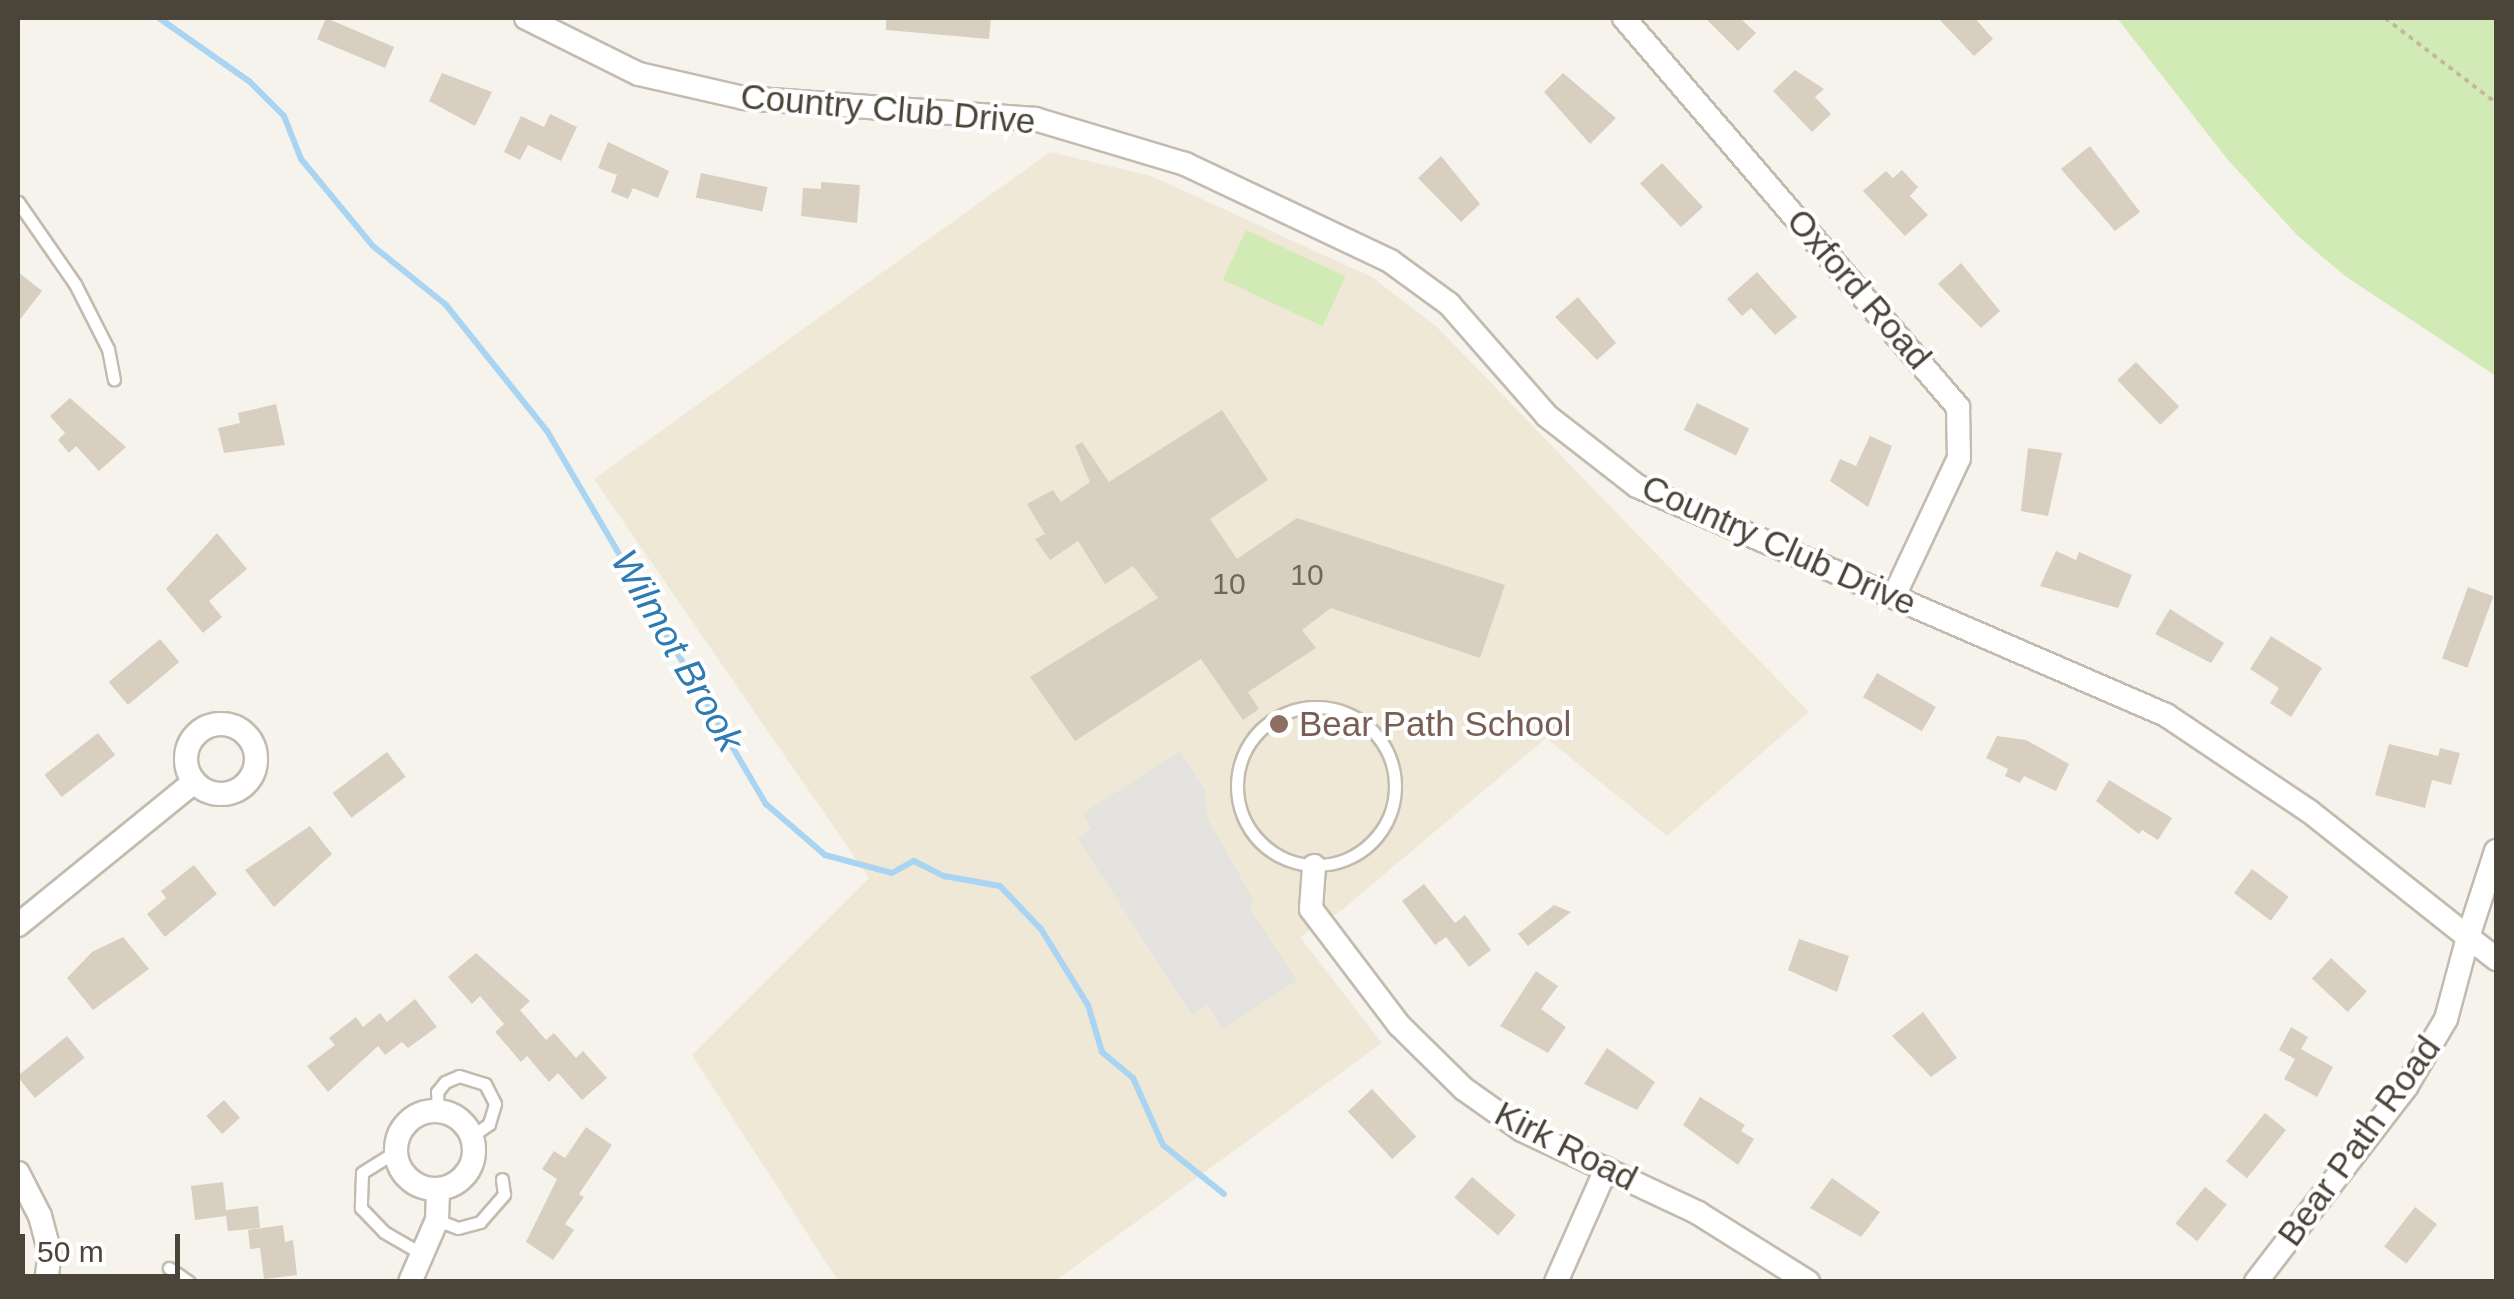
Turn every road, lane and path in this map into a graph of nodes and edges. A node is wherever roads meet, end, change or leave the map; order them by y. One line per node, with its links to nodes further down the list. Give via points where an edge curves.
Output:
1 (526, 18): 7 (street, Country Club Drive, via 639,74 744,98 1035,119 1185,164 1390,261 1449,304 1547,416 1636,486)
2 (1624, 18): 7 (street, Oxford Road, via 1958,407 1959,458)
3 (2385, 18): 4 (path)
4 (2496, 103)
5 (18, 202): 6 (lane, via 75,284 108,349)
6 (114, 379)
7 (1894, 596): 12 (street, Country Club Drive, via 2166,715 2310,812)
8 (194, 782): 11 (street)
9 (2496, 851): 12 (street, Bear Path Road)
10 (1314, 866): 10 (lane, via 1366,848 1384,828 1395,774 1370,726 1319,706 1272,720 1248,748 1237,784 1251,831 1279,855); 17 (street, Kirk Road, via 1311,909 1418,1046 1494,1111)
11 (18, 925)
12 (2468, 937): 13 (street); 29 (street, Bear Path Road, via 2446,1018 2406,1088)
13 (2496, 959)
14 (438, 1111): 15 (street, via 459,1118); 15 (lane, via 437,1092 445,1082 459,1076 485,1084 496,1104 489,1124); 16 (street, via 403,1127)
15 (472, 1136): 20 (street, via 469,1172)
16 (395, 1152): 20 (street, via 404,1176); 22 (lane, via 362,1172 361,1208 384,1232)
17 (1606, 1169): 27 (street); 28 (street, Kirk Road, via 1698,1213)
18 (18, 1173): 24 (street, via 50,1254)
19 (502, 1179): 21 (lane, via 504,1194 480,1222 458,1228)
20 (438, 1190): 21 (street)
21 (438, 1220): 22 (street)
22 (422, 1254): 26 (street)
23 (169, 1268): 25 (lane)
24 (46, 1282)
25 (189, 1282)
26 (410, 1282)
27 (1556, 1282)
28 (1808, 1282)
29 (2256, 1282)

